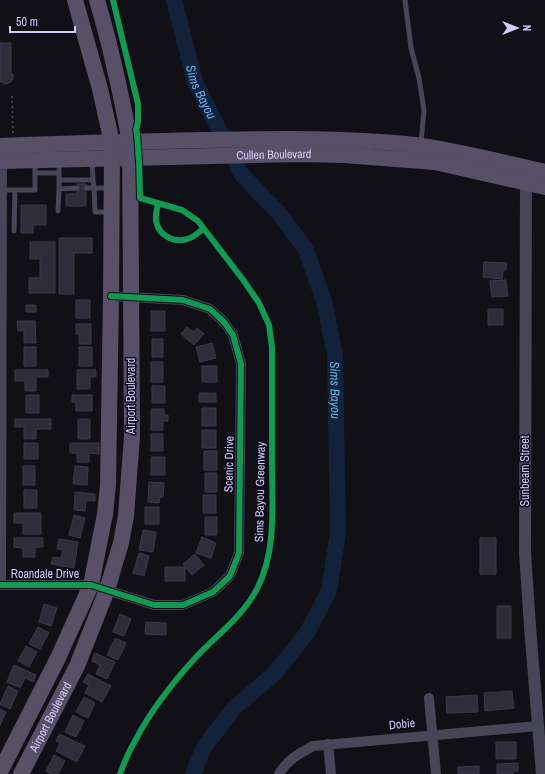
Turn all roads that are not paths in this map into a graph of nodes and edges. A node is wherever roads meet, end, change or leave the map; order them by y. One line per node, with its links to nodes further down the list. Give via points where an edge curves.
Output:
1 (74, 0): 5 (main road, Airport Boulevard, via 100,90)
2 (97, 0): 4 (main road, Airport Boulevard)
3 (404, 0): 6 (lane, via 424,110)
4 (130, 142): 5 (main road, Cullen Boulevard); 7 (main road, Cullen Boulevard, via 293,139); 11 (main road, Airport Boulevard)
5 (112, 143): 8 (main road, Cullen Boulevard); 10 (main road, Airport Boulevard)
6 (420, 146): 7 (main road, Cullen Boulevard, via 366,141); 15 (main road, Cullen Boulevard, via 464,154)
7 (319, 147): 11 (main road, Cullen Boulevard, via 301,154); 15 (main road, Cullen Boulevard, via 378,157)
8 (3, 152): 13 (main road, Cullen Boulevard); 24 (street)
9 (91, 159): 10 (main road, Cullen Boulevard); 12 (main road, Cullen Boulevard); 17 (lane)
10 (112, 159): 11 (main road, Cullen Boulevard); 22 (main road, Airport Boulevard)
11 (130, 159): 30 (main road, Airport Boulevard)
12 (59, 166): 13 (main road, Cullen Boulevard); 16 (lane)
13 (35, 167): 25 (lane, via 35,190)
14 (545, 172): 15 (main road, Cullen Boulevard)
15 (526, 175): 19 (main road, Cullen Boulevard); 37 (street, Sunbeam Street, via 525,552)
16 (59, 180): 17 (lane); 23 (lane)
17 (93, 180): 18 (lane)
18 (94, 187): 21 (lane); 22 (lane); 27 (lane, via 96,212)
19 (545, 187)
20 (77, 188): 23 (lane)
21 (86, 188)
22 (112, 188): 27 (main road, Airport Boulevard)
23 (59, 189): 26 (lane)
24 (2, 190): 25 (lane); 33 (street)
25 (15, 190): 28 (lane)
26 (58, 211)
27 (111, 212): 29 (main road, Airport Boulevard)
28 (14, 231)
29 (111, 296): 30 (street, Scenic Drive); 31 (main road, Airport Boulevard)
30 (131, 297): 32 (main road, Airport Boulevard); 35 (street, Scenic Drive, via 183,300 210,309 233,335 241,364 239,553 230,576 213,592 183,605 154,605)
31 (110, 436): 32 (main road); 34 (main road, Airport Boulevard, via 105,514)
32 (132, 436): 35 (main road, Airport Boulevard, via 126,516)
33 (0, 585): 34 (street, Roandale Drive)
34 (91, 585): 35 (street, Scenic Drive); 40 (main road, Airport Boulevard, via 58,658)
35 (107, 590): 41 (main road, Airport Boulevard, via 77,666)
36 (429, 698): 38 (street)
37 (538, 726): 38 (street, Dobie); 45 (street, Sunbeam Street)
38 (432, 735): 39 (street, Dobie); 44 (street)
39 (328, 744): 42 (street, Dobie, via 313,746 296,755 283,767); 43 (street)
40 (2, 761): 41 (street)
41 (23, 770)
42 (280, 774)
43 (331, 774)
44 (436, 774)
45 (542, 774)

